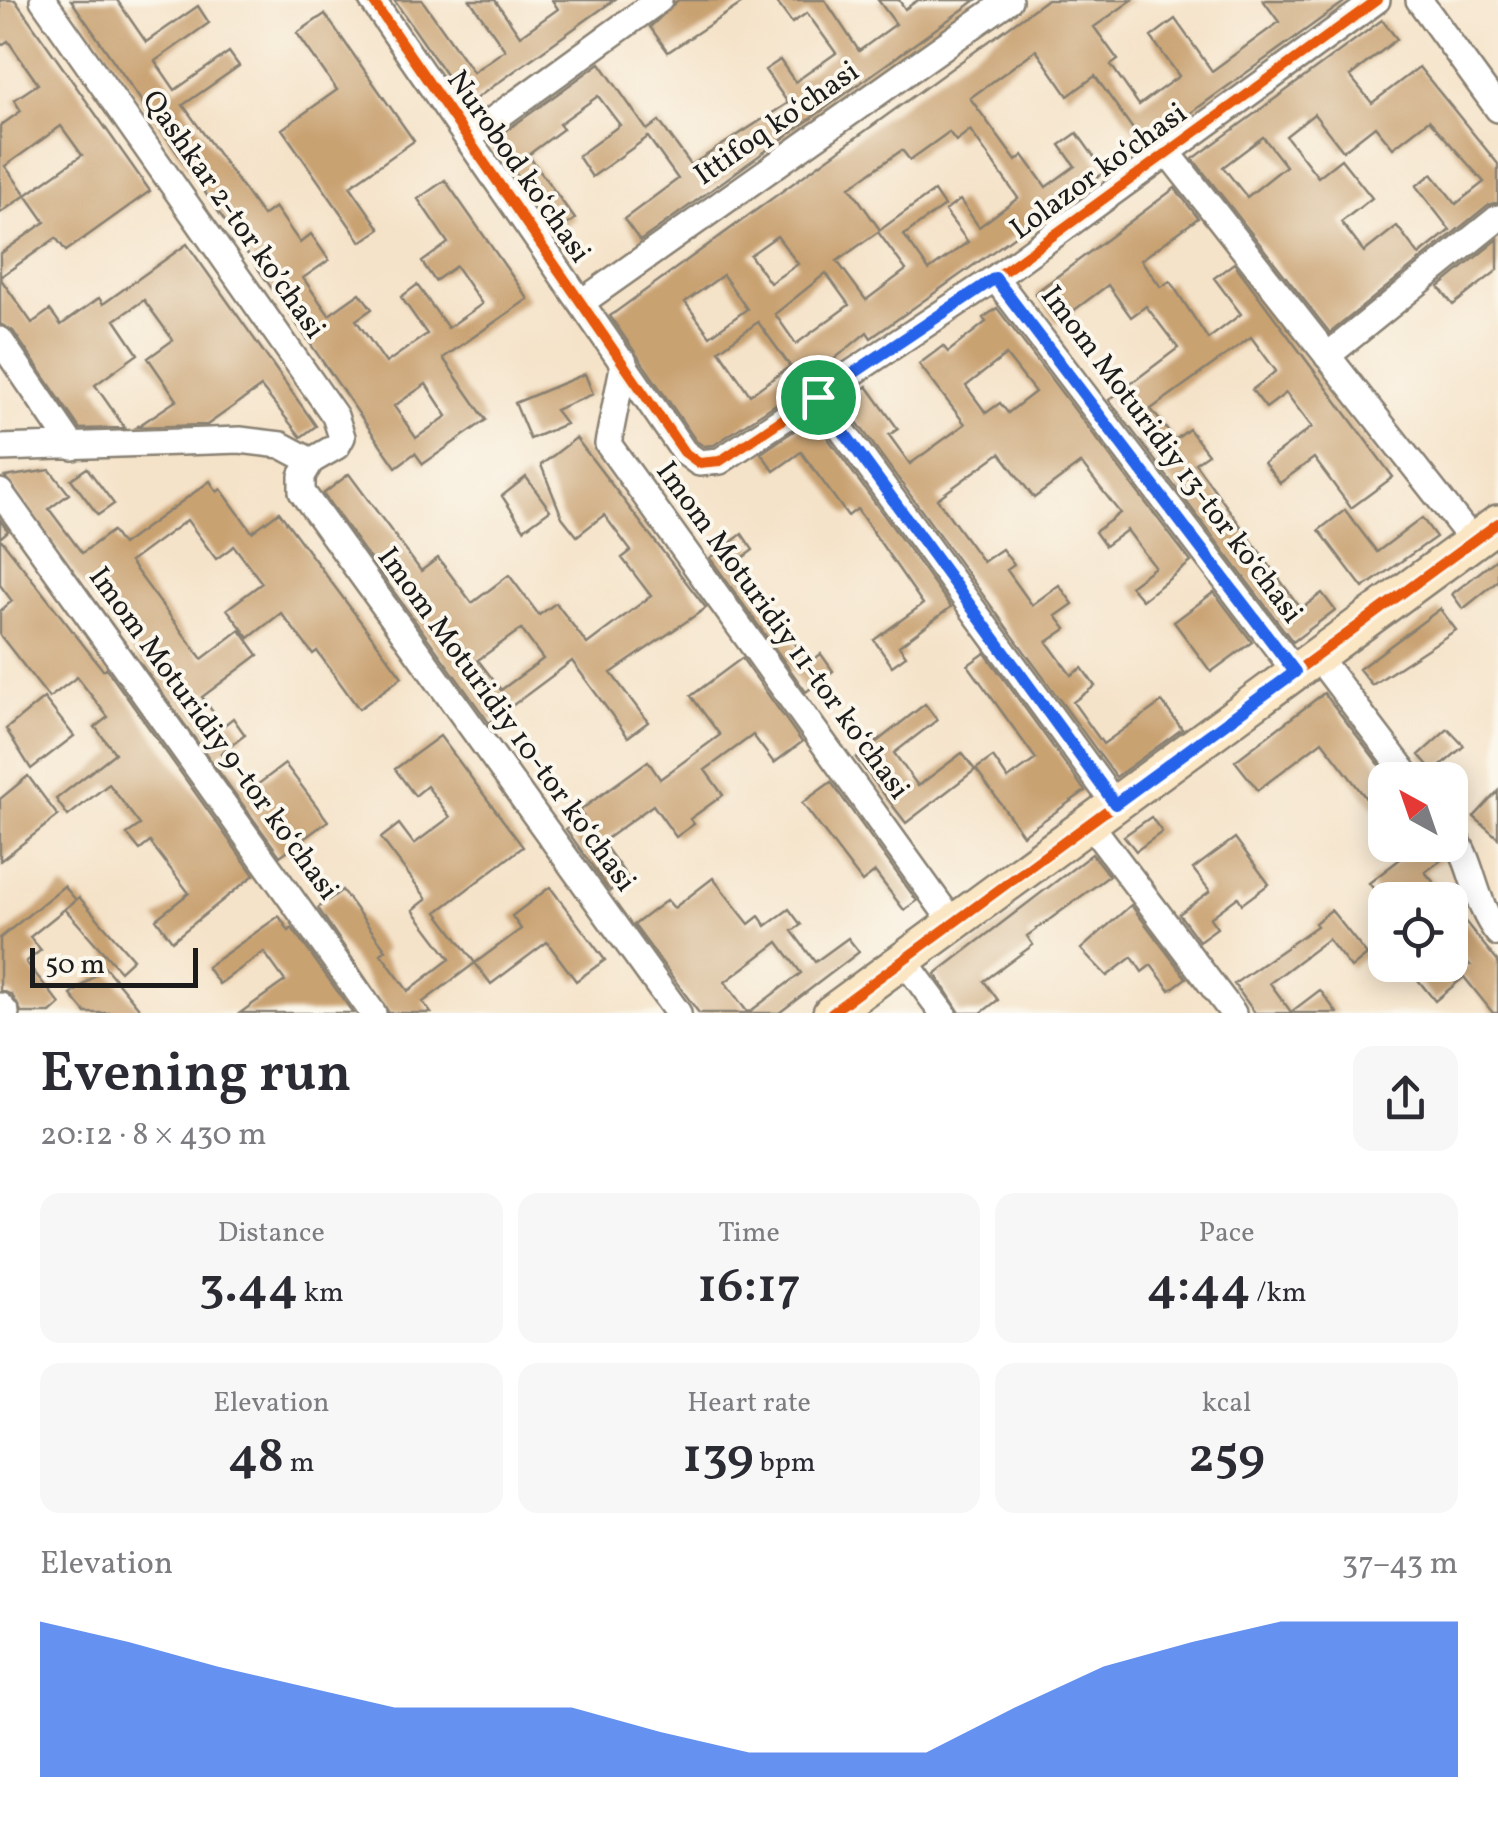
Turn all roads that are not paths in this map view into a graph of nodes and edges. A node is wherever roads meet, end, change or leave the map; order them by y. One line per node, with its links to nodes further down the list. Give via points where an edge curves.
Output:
1 (42, 0): 19 (street, Qashkar 2-tor koʼchasi, via 335,416 342,437 337,446)
2 (372, 0): 8 (street, Nurobod koʻchasi)
3 (660, 0): 8 (street)
4 (1009, 0): 12 (street, Ittifoq ko‘chasi)
5 (1376, 0): 9 (street, Lolazor ko‘chasi)
6 (1419, 0): 7 (street)
7 (1498, 109)
8 (468, 138): 12 (street, Nurobod koʻchasi)
9 (1168, 154): 11 (street, Lolazor ko‘chasi); 14 (street)
10 (1498, 218): 14 (street)
11 (995, 278): 16 (street, Lolazor ko‘chasi); 22 (street, Imom Moturidiy 13-tor koʻchasi)
12 (582, 302): 15 (street, Nurobod koʻchasi)
13 (0, 340): 17 (street)
14 (1327, 356): 21 (street)
15 (624, 362): 16 (street, Lolazor ko‘chasi, via 684,452 699,463 720,460); 26 (street, Imom Moturidiy 11-tor koʻchasi, via 608,444)
16 (818, 397): 24 (street)
17 (73, 447): 18 (street); 19 (street, via 240,440 280,445)
18 (0, 448)
19 (310, 461): 32 (street, Imom Moturidiy 10-tor koʻchasi, via 302,492)
20 (0, 492): 31 (street, Imom Moturidiy 9-tor koʻchasi)
21 (1485, 532): 22 (street)
22 (1306, 664): 23 (street, Imom Moturidiy 13-tor koʻchasi); 24 (street)
23 (1396, 762)
24 (1103, 814): 26 (street); 35 (street)
25 (1465, 862): 27 (street, via 1480,912)
26 (953, 923): 28 (street)
27 (1498, 933)
28 (904, 960): 33 (street); 34 (street)
29 (0, 1006): 30 (street)
30 (6, 1013)
31 (373, 1013)
32 (678, 1013)
33 (832, 1013)
34 (943, 1013)
35 (1234, 1013)

